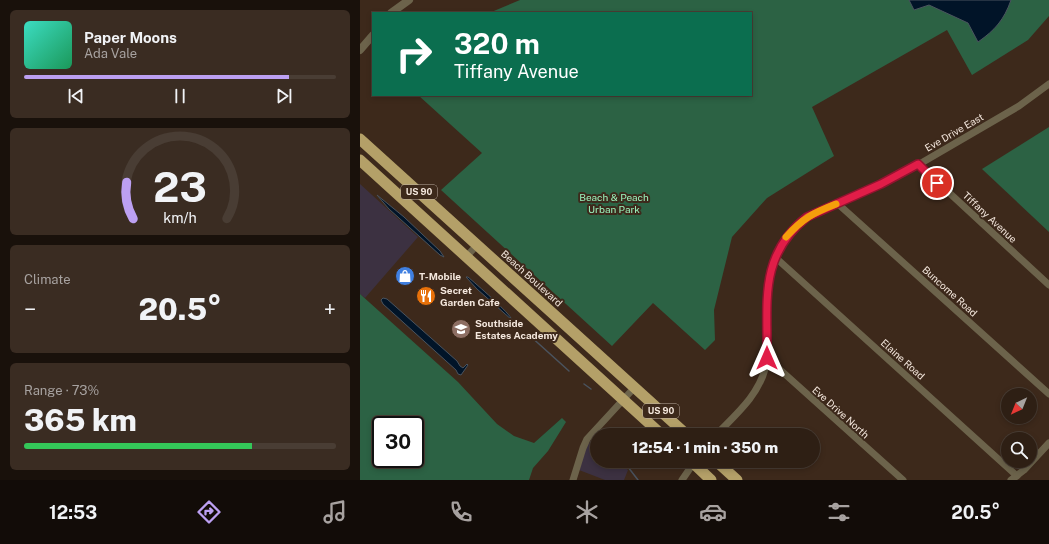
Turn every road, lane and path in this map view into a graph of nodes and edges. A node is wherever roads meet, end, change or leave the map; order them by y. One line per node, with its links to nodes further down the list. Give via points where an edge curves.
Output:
1 (409, 0): 2 (street)
2 (392, 12)
3 (372, 36): 4 (street)
4 (360, 50)
5 (1049, 84): 8 (street, Eve Drive East, via 1019,106)
6 (360, 139): 10 (highway, Beach Boulevard / US 90)
7 (360, 160): 11 (highway, US 90)
8 (918, 164): 9 (street, Eve Drive East); 13 (street, Tiffany Avenue)
9 (838, 203): 12 (street, Eve Drive East, via 807,217 798,224 785,238); 16 (street, Buncome Road)
10 (477, 245): 11 (street); 15 (highway, Beach Boulevard / US 90)
11 (466, 257): 17 (highway, US 90)
12 (776, 258): 14 (street, Eve Drive East, via 767,290); 25 (street, Elaine Road)
13 (1049, 284)
14 (767, 358): 20 (street, Eve Drive East, via 763,376 754,393); 30 (street, Eve Drive North)
15 (634, 388): 17 (street); 19 (highway, Beach Boulevard / US 90)
16 (1049, 394)
17 (623, 400): 18 (highway, US 90); 26 (street, via 587,439)
18 (654, 428)
19 (679, 428)
20 (722, 428)
21 (1049, 443): 25 (street)
22 (689, 468): 27 (street)
23 (699, 468): 28 (highway)
24 (724, 468): 29 (highway)
25 (1014, 478)
26 (573, 480)
27 (682, 480)
28 (711, 480)
29 (737, 480)
30 (903, 480)

